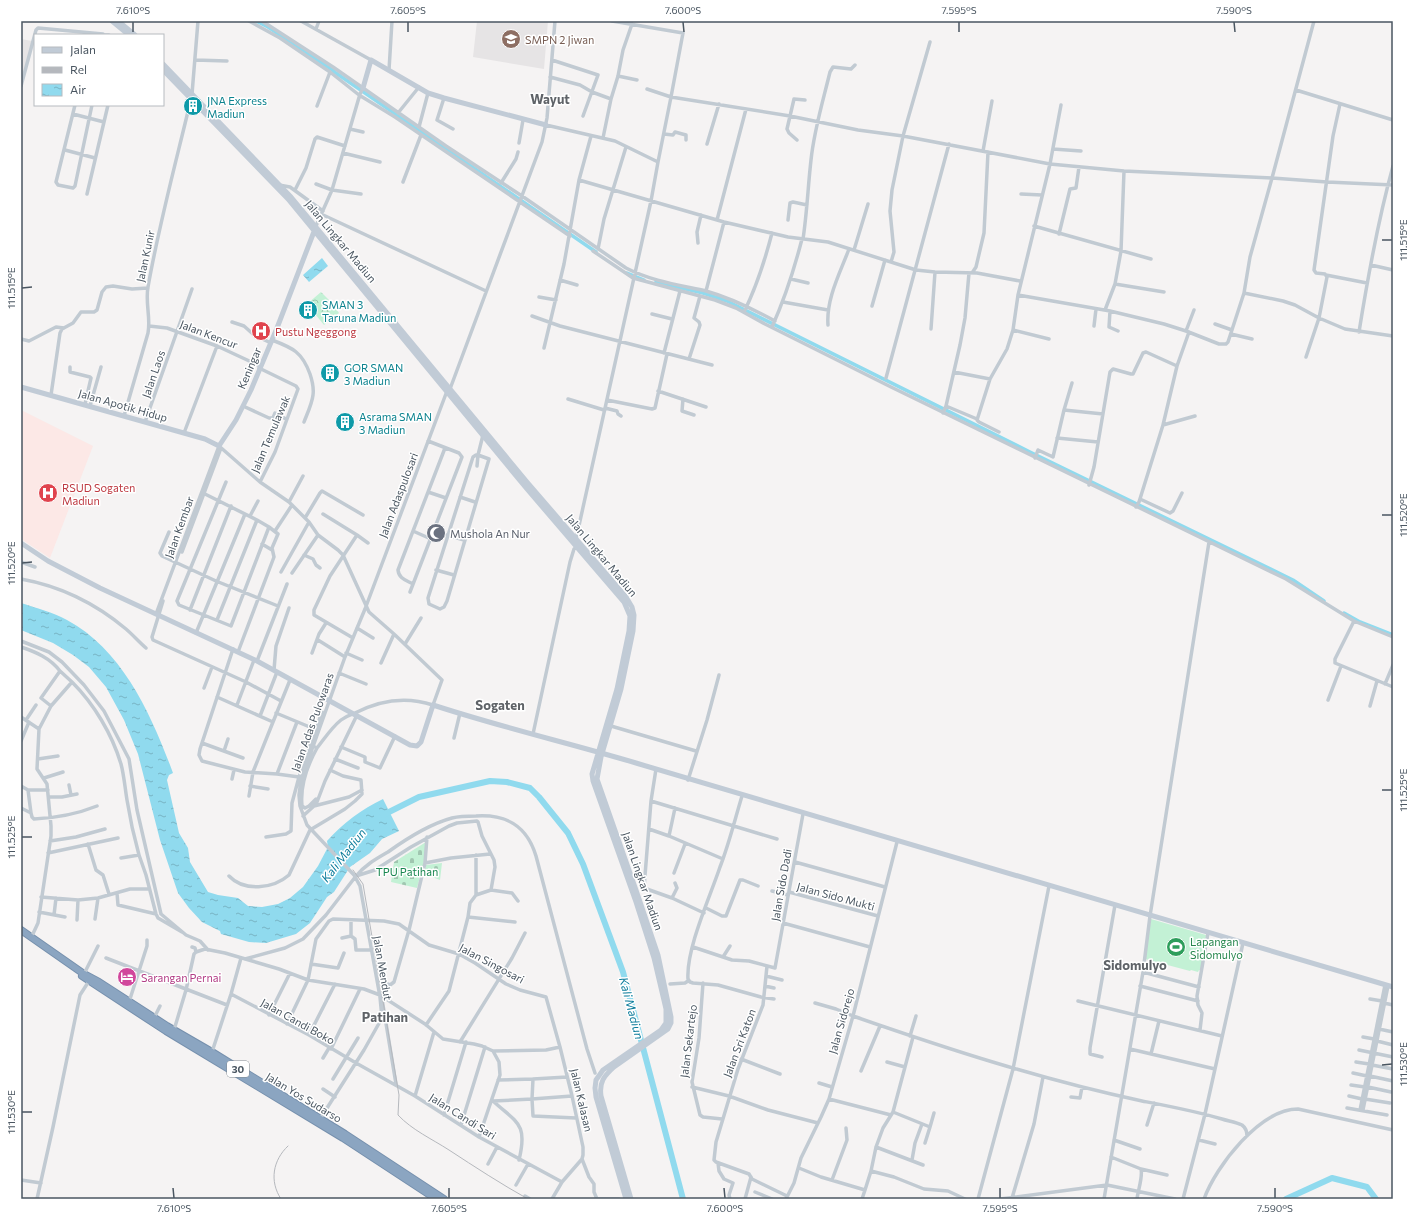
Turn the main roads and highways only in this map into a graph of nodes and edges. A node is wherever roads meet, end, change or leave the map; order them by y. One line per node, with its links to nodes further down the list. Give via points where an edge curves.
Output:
1 (112, 21): 3 (main road)
2 (118, 21): 4 (main road)
3 (128, 34)
4 (134, 34)
5 (164, 65): 8 (main road, Jalan Lingkar Madiun)
6 (164, 71): 8 (main road, Jalan Lingkar Madiun)
7 (363, 88): 9 (main road, via 371,60 428,93)
8 (191, 97): 10 (main road, Jalan Lingkar Madiun, via 278,186)
9 (546, 125)
10 (315, 229): 12 (main road, Jalan Lingkar Madiun); 13 (main road, Keningar, via 260,367 243,406)
11 (21, 387): 13 (main road, Jalan Apotik Hidup, via 208,440)
12 (448, 390): 14 (main road, Jalan Lingkar Madiun); 14 (main road, Jalan Lingkar Madiun)
13 (220, 447)
14 (537, 497): 16 (main road, Jalan Lingkar Madiun, via 624,602 630,616 617,689); 16 (main road, Jalan Lingkar Madiun, via 576,539 632,607 633,631 622,689)
15 (21, 543): 16 (main road, via 48,561 94,585 255,660 410,745 420,744 433,705)
16 (601, 752): 17 (main road, Jalan Lingkar Madiun, via 597,773 598,785); 17 (main road, Jalan Lingkar Madiun, via 592,774 594,787); 21 (main road, via 688,780)
17 (640, 907): 22 (main road, Jalan Lingkar Madiun, via 658,955 671,1023 668,1029)
18 (21, 930): 19 (highway, Jalan Yos Sudarso / 30)
19 (31, 938): 20 (highway, Jalan Yos Sudarso / 30); 20 (highway, Jalan Yos Sudarso / 30, via 37,945 89,981)
20 (98, 984): 23 (highway, Jalan Yos Sudarso / 30, via 212,1052); 23 (highway, Jalan Yos Sudarso / 30, via 166,1031)
21 (1389, 986)
22 (613, 1066): 26 (main road, Jalan Lingkar Madiun, via 603,1070 594,1088); 27 (main road, Jalan Lingkar Madiun, via 603,1078 600,1088)
23 (248, 1078): 24 (highway, Jalan Yos Sudarso / 30); 25 (highway, Jalan Yos Sudarso / 30, via 345,1134)
24 (436, 1199)
25 (444, 1199)
26 (626, 1199)
27 (631, 1199)

